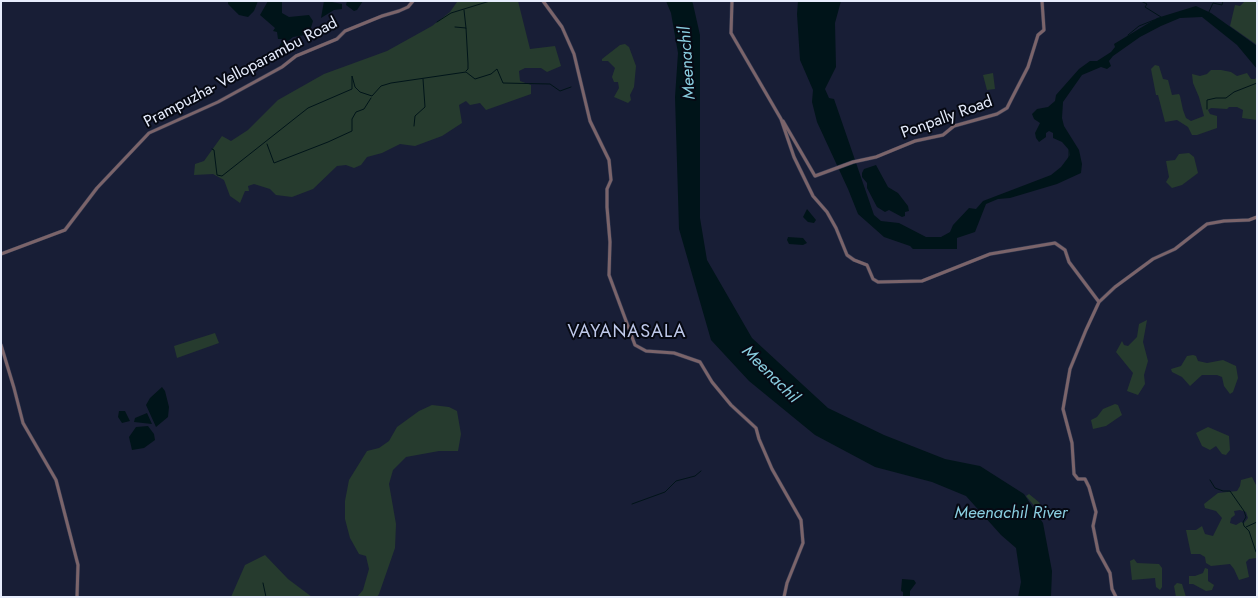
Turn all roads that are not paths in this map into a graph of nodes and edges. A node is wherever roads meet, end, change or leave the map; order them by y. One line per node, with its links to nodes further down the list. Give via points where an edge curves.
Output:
1 (413, 1): 7 (main road, Prampuzha- Velloparambu Road, via 408,7 345,31 337,39 296,56 282,67 218,102 153,130 97,188 65,230)
2 (543, 1): 12 (main road, via 562,27 574,54 590,121 608,160 611,180 607,189 609,275 635,345 646,350 674,353 700,362 731,405 756,428 772,470 800,520 803,543)
3 (732, 1): 5 (main road, via 731,34)
4 (1042, 1): 5 (main road, Ponpally Road, via 1044,30 1038,35 1028,67 1006,108 988,117 954,126 943,135 915,141 876,157 853,162 815,176)
5 (782, 119): 8 (main road, via 794,157 813,196 827,212 848,255 866,265 873,279 878,282 922,281 990,254 1056,243 1065,250 1069,262)
6 (1257, 217): 8 (main road, via 1207,224 1175,249 1153,260 1115,287)
7 (1, 254)
8 (1099, 302): 13 (main road, via 1070,369 1063,409 1072,443 1074,474 1078,479 1085,479 1089,487 1096,512 1093,526 1098,551 1110,573)
9 (1, 345): 10 (main road)
10 (3, 359): 11 (main road, via 23,423 56,480 78,565)
11 (77, 597)
12 (784, 597)
13 (1116, 597)

